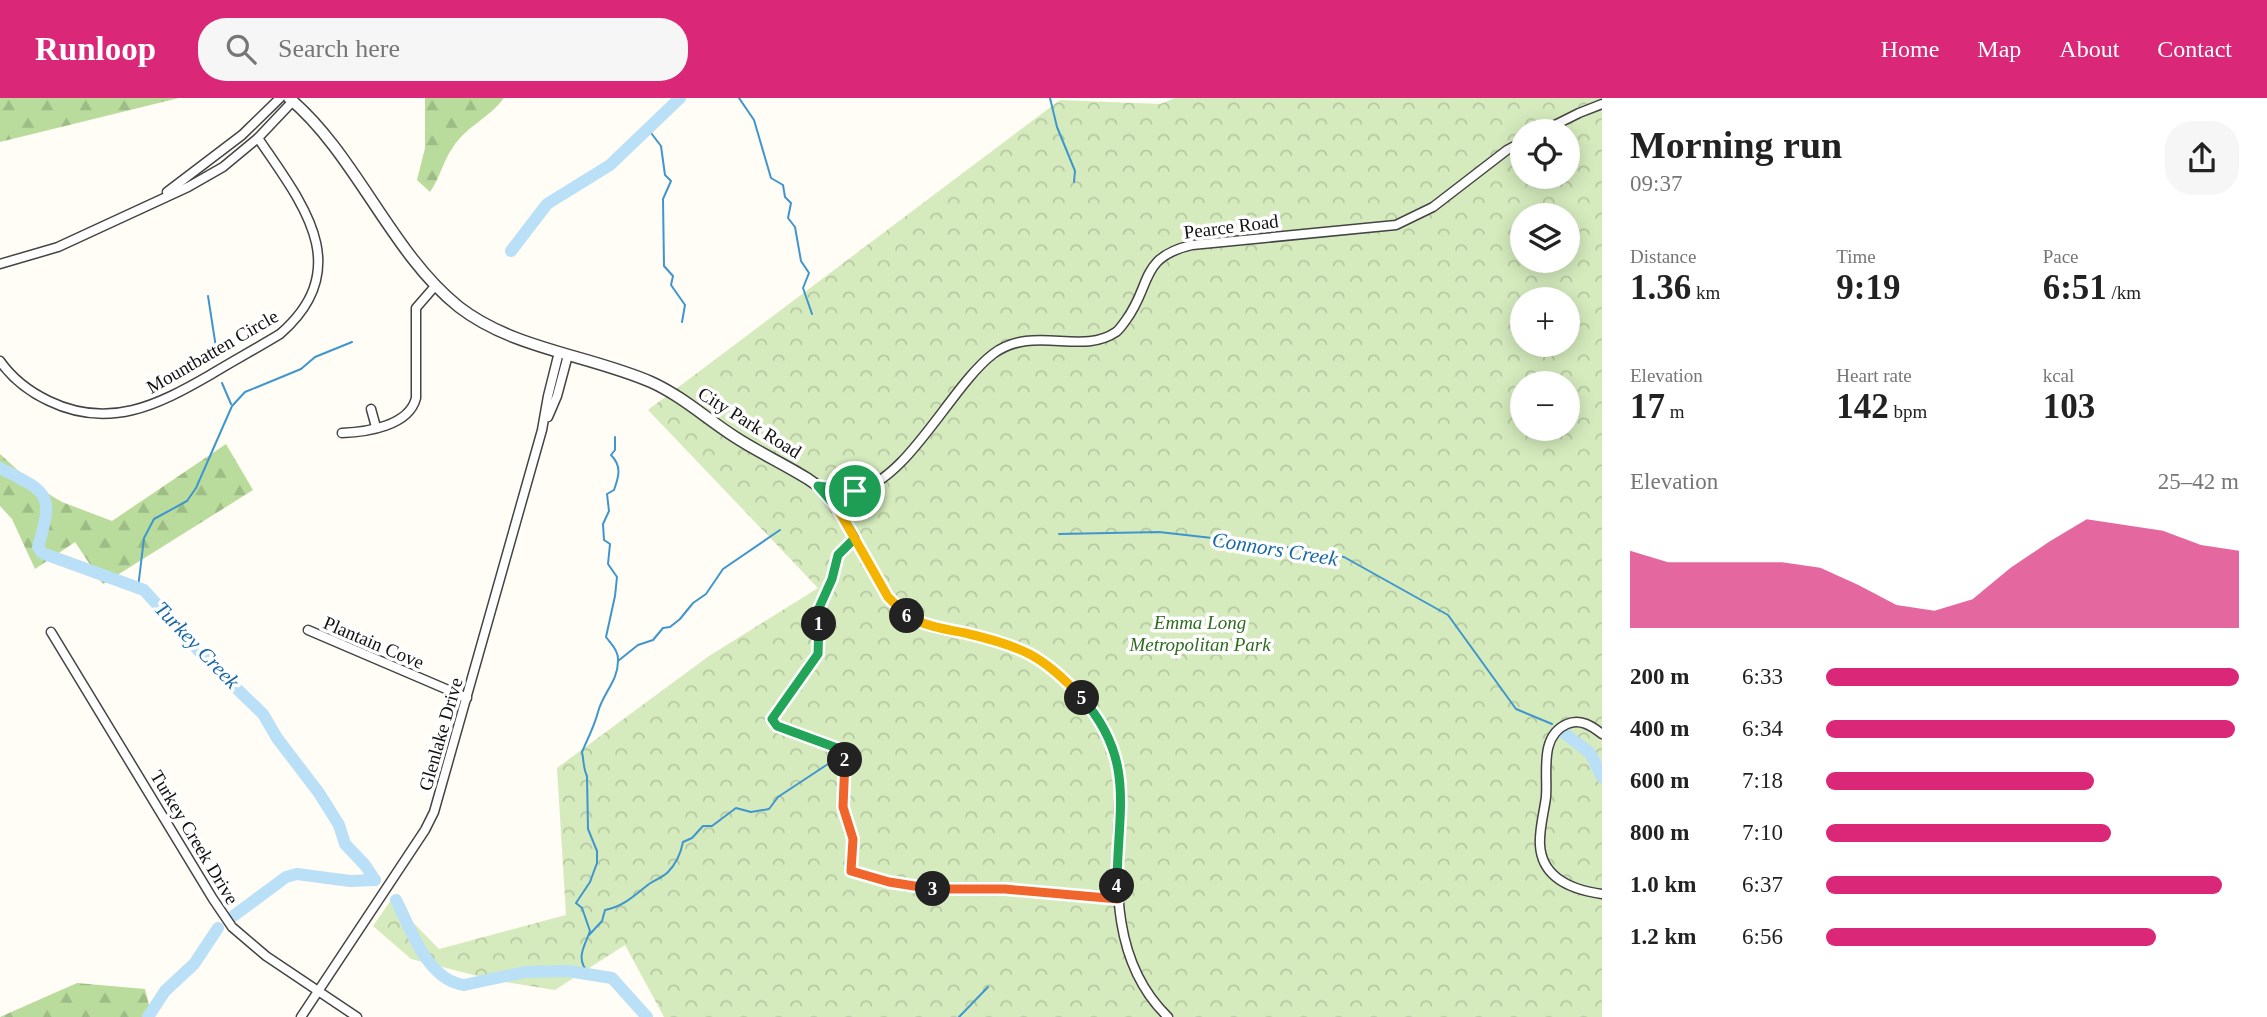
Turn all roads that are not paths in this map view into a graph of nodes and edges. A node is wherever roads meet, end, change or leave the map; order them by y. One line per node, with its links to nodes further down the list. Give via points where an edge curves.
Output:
1 (280, 98): 7 (street, via 242,135)
2 (291, 100): 5 (street); 9 (street, City Park Road, via 325,137)
3 (1602, 104): 4 (street)
4 (1567, 119)
5 (258, 138): 7 (street, via 223,167); 11 (street, Mountbatten Circle, via 306,210 318,253 308,300 290,326 175,395 143,408 97,415 63,408 41,397)
6 (1510, 148): 16 (street, Pearce Road, via 1433,208 1396,225 1173,249 1146,275 1135,307 1118,331 1083,341 1023,339 996,351 974,370 892,470)
7 (150, 204): 8 (street, via 58,247)
8 (0, 264)
9 (436, 285): 10 (street, City Park Road, via 485,323); 13 (street, via 416,307 413,407 397,422)
10 (563, 353): 15 (street, City Park Road, via 664,388 734,437); 21 (street, Glenlake Drive, via 557,396 542,430)
11 (0, 361)
12 (371, 409): 13 (street)
13 (376, 427): 14 (street)
14 (342, 433)
15 (818, 486): 16 (street); 17 (street, City Park Road)
16 (855, 491): 17 (street, Pearce Road)
17 (838, 509): 18 (street, City Park Road)
18 (855, 538): 24 (street, City Park Road, via 901,613 928,625 1031,653 1062,676 1099,720 1119,766); 24 (street, via 838,555 821,601 818,654 772,719 777,726 837,748 844,756 843,807 853,839 851,871 941,890 1005,889)
19 (308, 630): 21 (street, Plantain Cove)
20 (51, 632): 25 (street, Turkey Creek Drive, via 232,927 266,956)
21 (467, 698): 25 (street, Glenlake Drive, via 441,793 425,830)
22 (1602, 734): 23 (street, via 1575,722 1552,736 1540,846 1552,875 1572,887)
23 (1602, 894)
24 (1118, 899): 28 (street, City Park Road, via 1135,972 1148,996)
25 (319, 990): 26 (street, Glenlake Drive); 27 (street, Turkey Creek Drive)
26 (301, 1017)
27 (357, 1017)
28 (1168, 1017)

